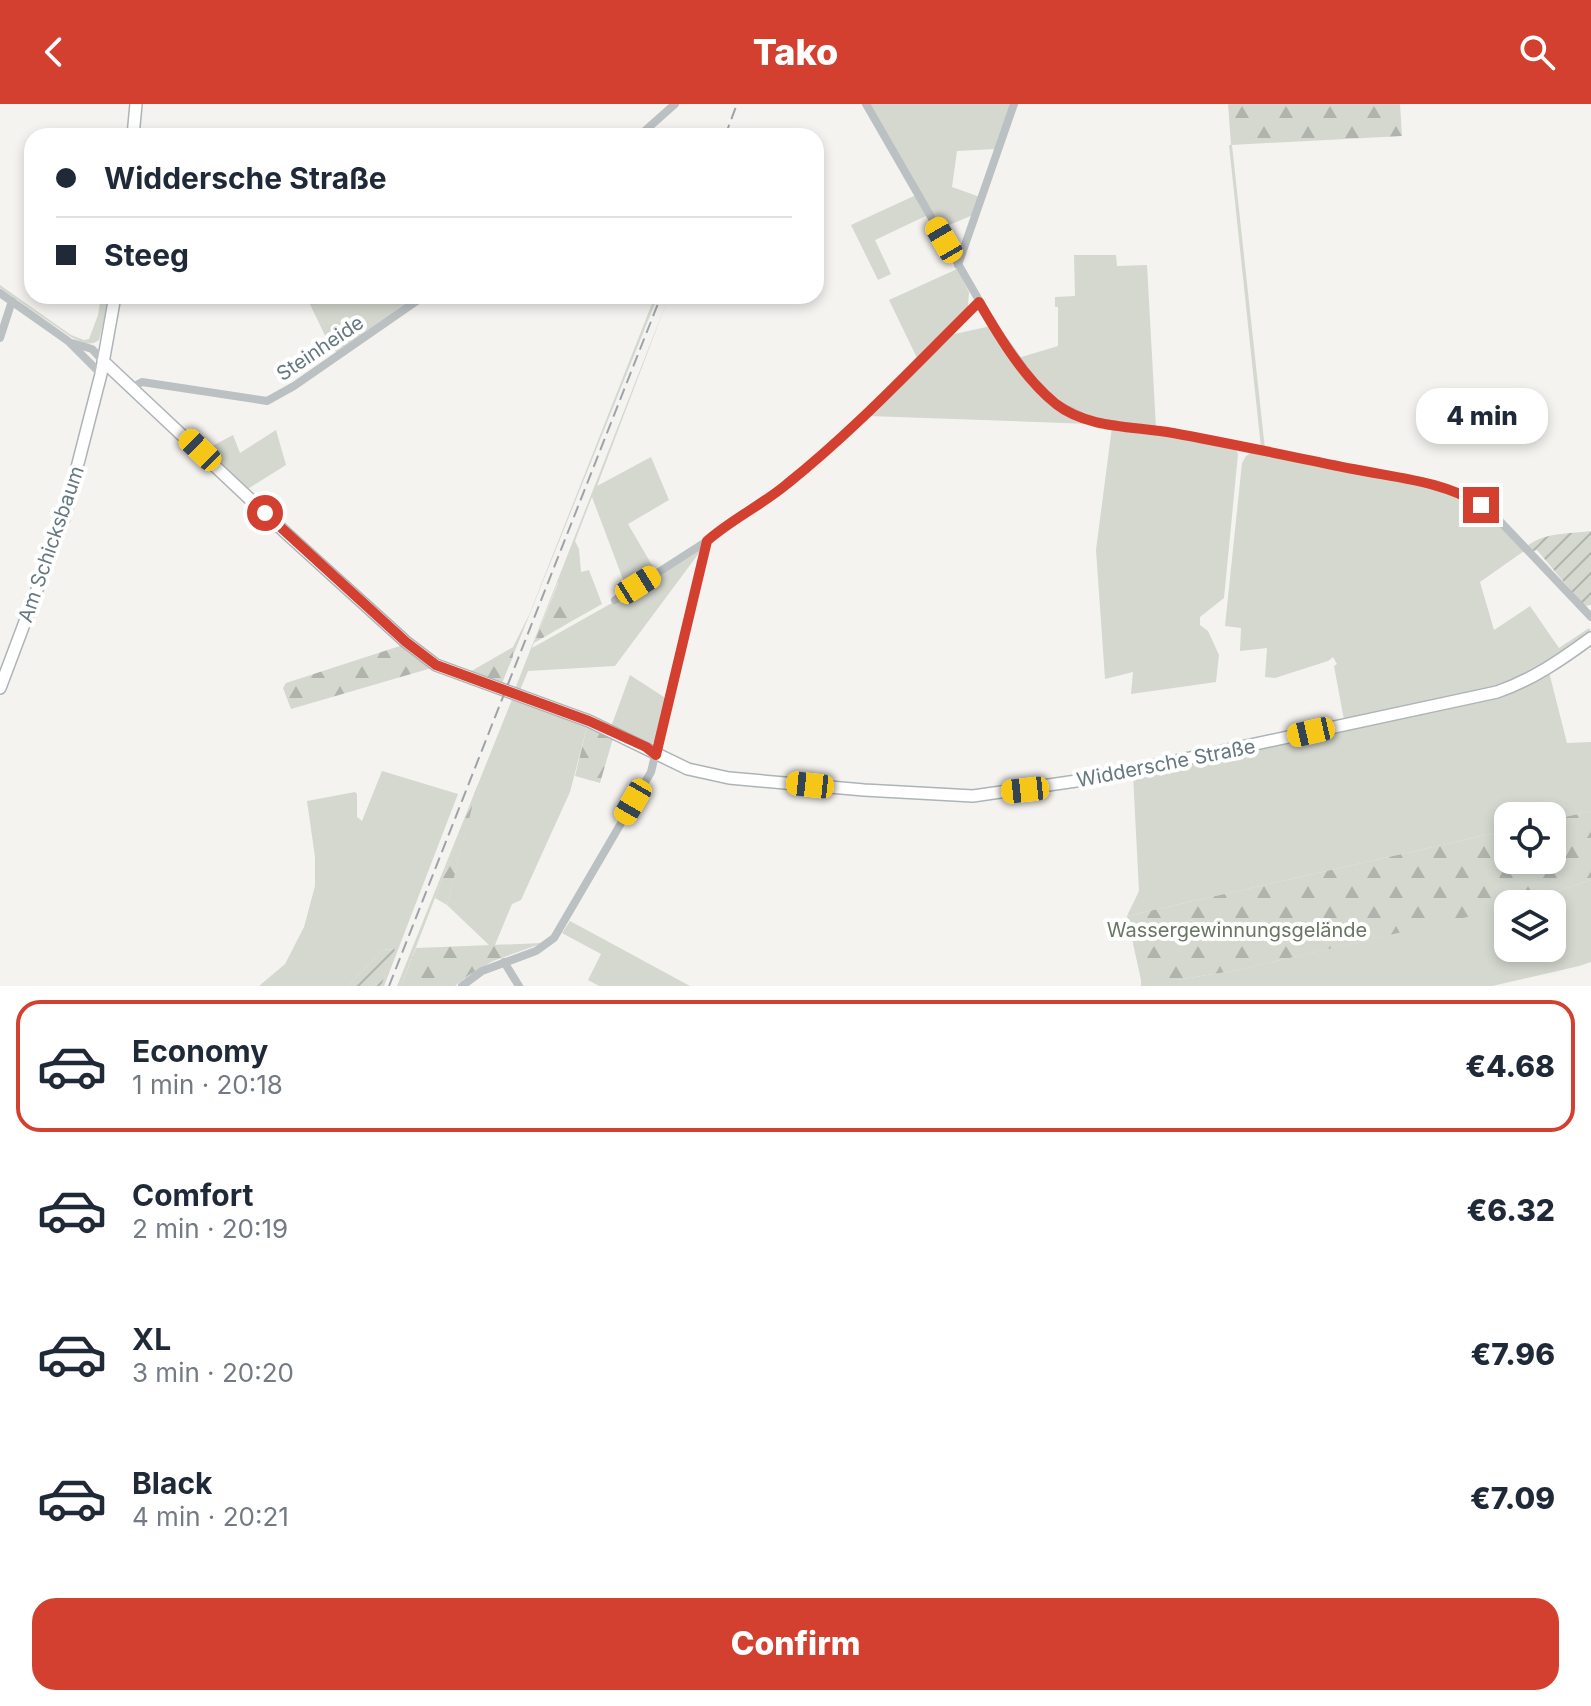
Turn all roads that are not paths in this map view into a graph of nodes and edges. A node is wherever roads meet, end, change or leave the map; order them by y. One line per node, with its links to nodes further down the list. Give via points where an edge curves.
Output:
1 (136, 104): 5 (street)
2 (675, 104): 6 (street)
3 (866, 104): 7 (street)
4 (1014, 104): 7 (street)
5 (134, 128)
6 (648, 128)
7 (958, 265): 10 (street)
8 (0, 293): 9 (street)
9 (12, 301): 13 (street); 14 (street)
10 (979, 302): 18 (street, via 849,432 784,487); 20 (street, via 1035,384 1073,414 1418,481 1466,496 1495,516)
11 (114, 304): 15 (street, Am Schicksbaum)
12 (412, 304): 17 (street, Steinheide, via 267,401 142,382)
13 (0, 338)
14 (68, 341): 15 (street, via 92,349); 16 (street)
15 (103, 361): 16 (street, Am Schicksbaum); 17 (street, Widdersche Straße)
16 (101, 374): 17 (street); 22 (street, Am Schicksbaum, via 64,518)
17 (131, 388): 23 (street, Widdersche Straße, via 436,665 589,721)
18 (707, 541): 19 (street); 23 (street)
19 (615, 600)
20 (1591, 617)
21 (1591, 638): 23 (street, Widdersche Straße, via 1521,684 1497,692 1025,790 934,795 759,781 688,769)
22 (0, 688)
23 (656, 755): 24 (street, via 561,929 543,947)
24 (504, 962): 25 (street); 26 (street)
25 (462, 986)
26 (519, 986)

